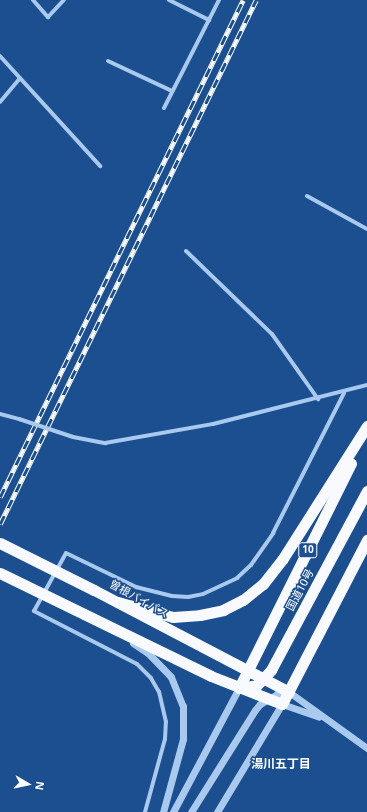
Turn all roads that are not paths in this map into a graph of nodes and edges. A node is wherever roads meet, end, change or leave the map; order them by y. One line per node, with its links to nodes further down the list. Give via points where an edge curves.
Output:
1 (33, 0): 2 (street, via 48,17)
2 (64, 0)
3 (169, 0): 5 (street)
4 (219, 0): 5 (street)
5 (208, 20): 9 (street)
6 (0, 56): 8 (street)
7 (108, 61): 9 (street)
8 (19, 78): 10 (street); 12 (street)
9 (172, 91): 11 (street)
10 (0, 102)
11 (164, 108)
12 (100, 166)
13 (307, 196): 14 (street)
14 (367, 229)
15 (186, 251): 18 (street, via 272,334)
16 (367, 385): 17 (street)
17 (344, 393): 18 (street); 36 (street, via 273,533 251,565 237,578 203,594 188,597 172,596 136,586 66,553 34,611 137,664 151,678 159,692 166,722 165,739)
18 (318, 398): 19 (street, bridge, via 213,424 105,443 73,437)
19 (0, 414)
20 (367, 426): 26 (highway, via 282,560 263,584 243,600 223,610 173,617)
21 (367, 430): 28 (highway, 10)
22 (367, 491): 29 (highway, 国道10号 / 10, via 280,655)
23 (367, 540): 31 (highway)
24 (0, 544): 26 (highway, 曽根バイパス, bridge)
25 (0, 573): 27 (highway, bridge)
26 (118, 602): 28 (highway, 曽根バイパス)
27 (110, 627): 30 (highway); 37 (street, via 160,664 178,689 183,706 183,739)
28 (249, 671): 29 (highway, 曽根バイパス); 30 (highway, 10)
29 (265, 678): 30 (highway, via 257,685); 31 (highway, 曽根バイパス)
30 (239, 688): 32 (highway); 38 (street)
31 (289, 692): 32 (street); 33 (highway); 34 (street)
32 (267, 700): 33 (highway); 39 (street, via 255,710)
33 (282, 704): 34 (street); 40 (street)
34 (325, 719): 35 (street)
35 (367, 748)
36 (145, 812)
37 (163, 812)
38 (173, 812)
39 (191, 812)
40 (217, 812)

